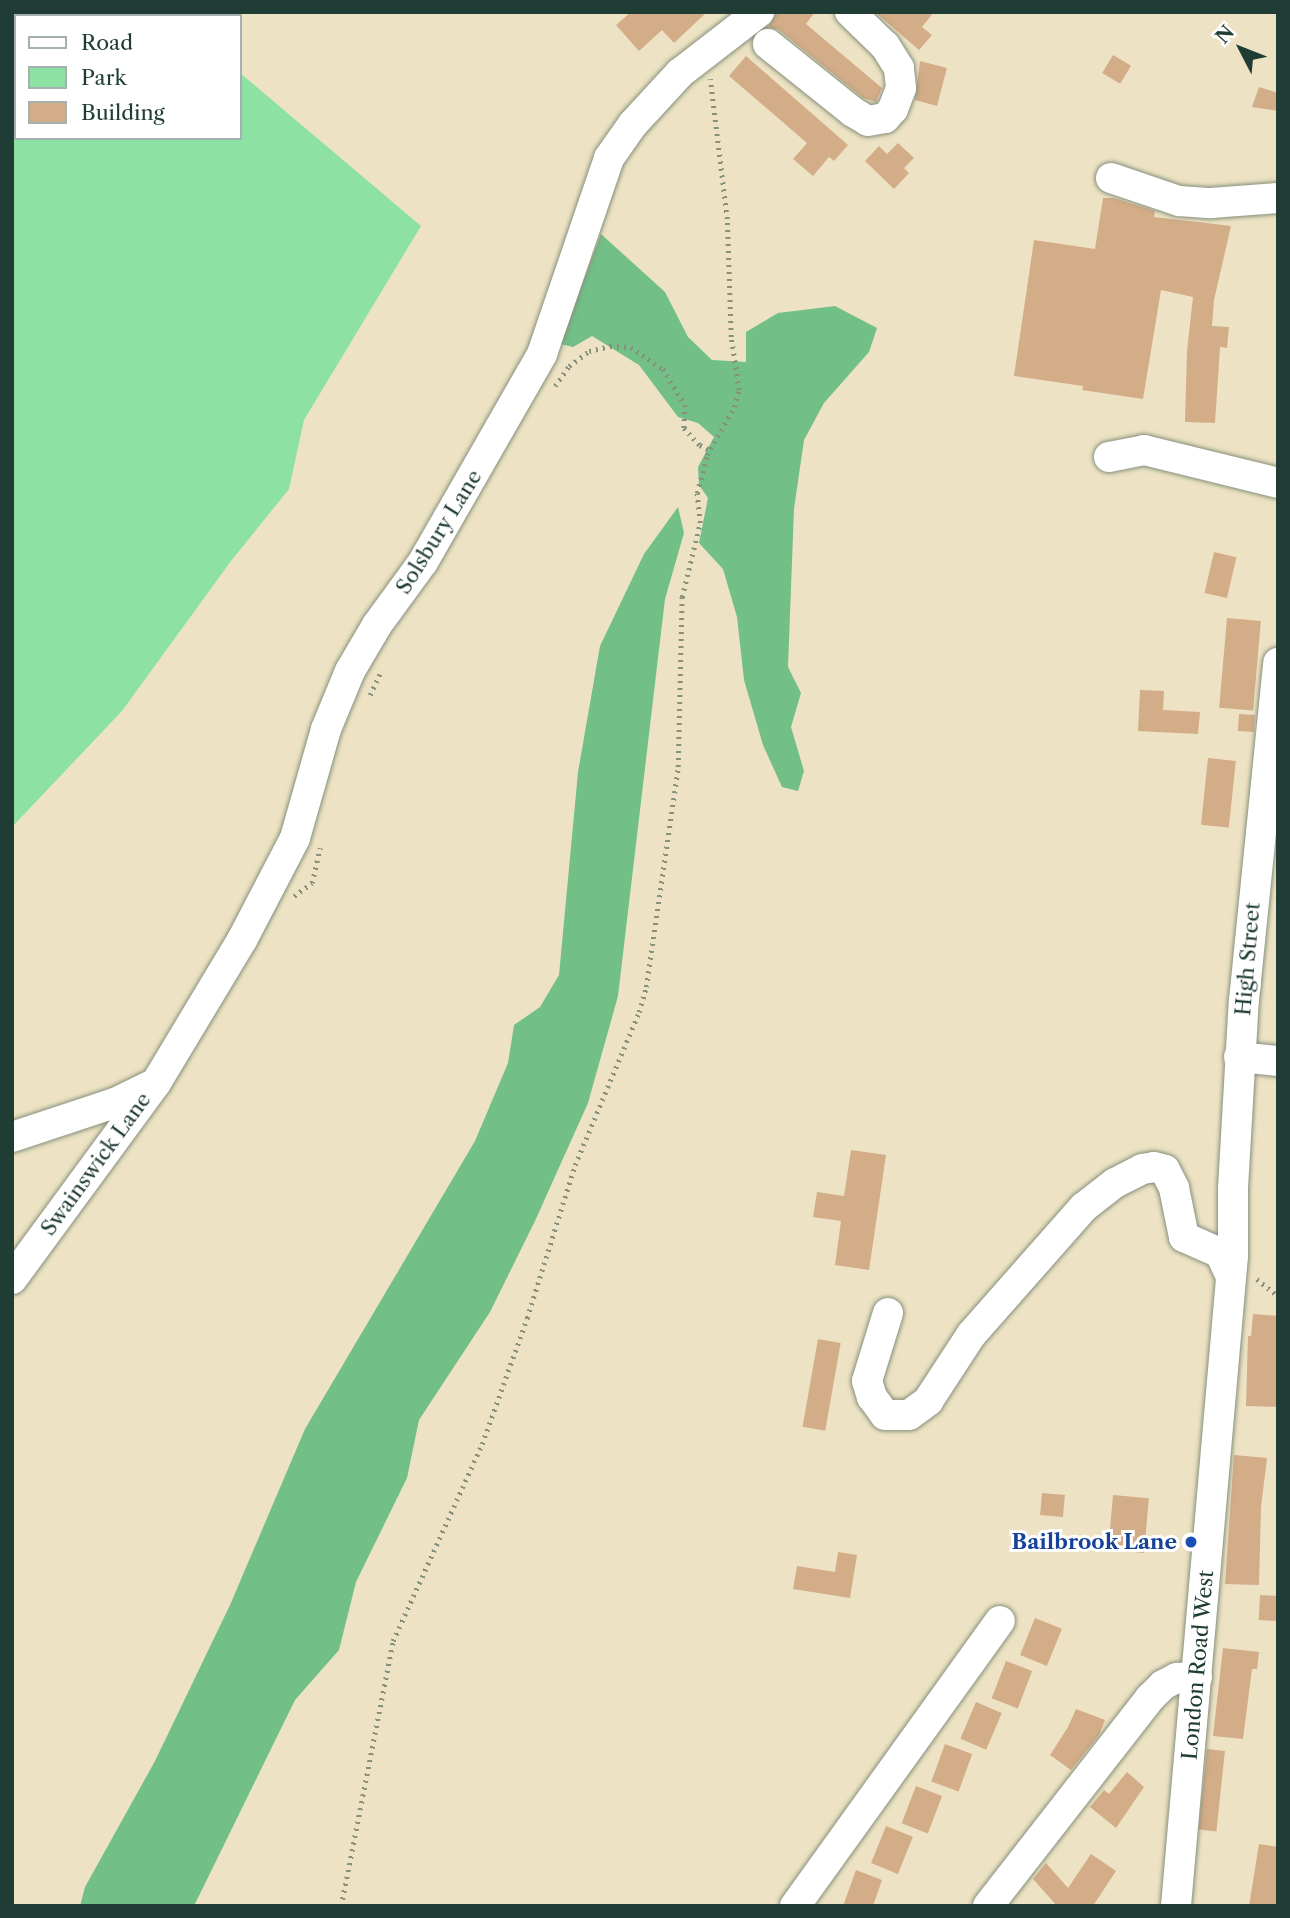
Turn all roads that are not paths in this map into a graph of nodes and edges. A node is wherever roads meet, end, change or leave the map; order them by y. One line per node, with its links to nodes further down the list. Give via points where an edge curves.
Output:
1 (759, 12): 11 (street, Solsbury Lane, via 680,73 633,124 610,158 542,354 423,562 377,625 351,671 326,729 295,838 243,940)
2 (850, 12): 3 (street, via 885,46 899,68 901,89 894,109 885,118 868,121)
3 (768, 44)
4 (1111, 178): 5 (street, via 1180,201)
5 (1278, 198)
6 (1109, 457): 7 (street, via 1144,450)
7 (1278, 483)
8 (1278, 663): 9 (street, High Street)
9 (1239, 1057): 10 (street); 13 (street, High Street)
10 (1278, 1061)
11 (156, 1083): 12 (street, via 115,1103); 14 (street, Swainswick Lane)
12 (12, 1137)
13 (1232, 1267): 15 (street, via 1220,1253 1184,1237 1174,1188 1165,1170 1154,1167 1115,1183 1084,1207 971,1335 928,1401 909,1415 885,1415 867,1381); 17 (street, London Road West)
14 (12, 1279)
15 (888, 1313)
16 (1000, 1621): 18 (street)
17 (1197, 1678): 19 (street, via 1177,1678 1150,1698); 20 (street, London Road West)
18 (795, 1906)
19 (988, 1906)
20 (1176, 1906)

